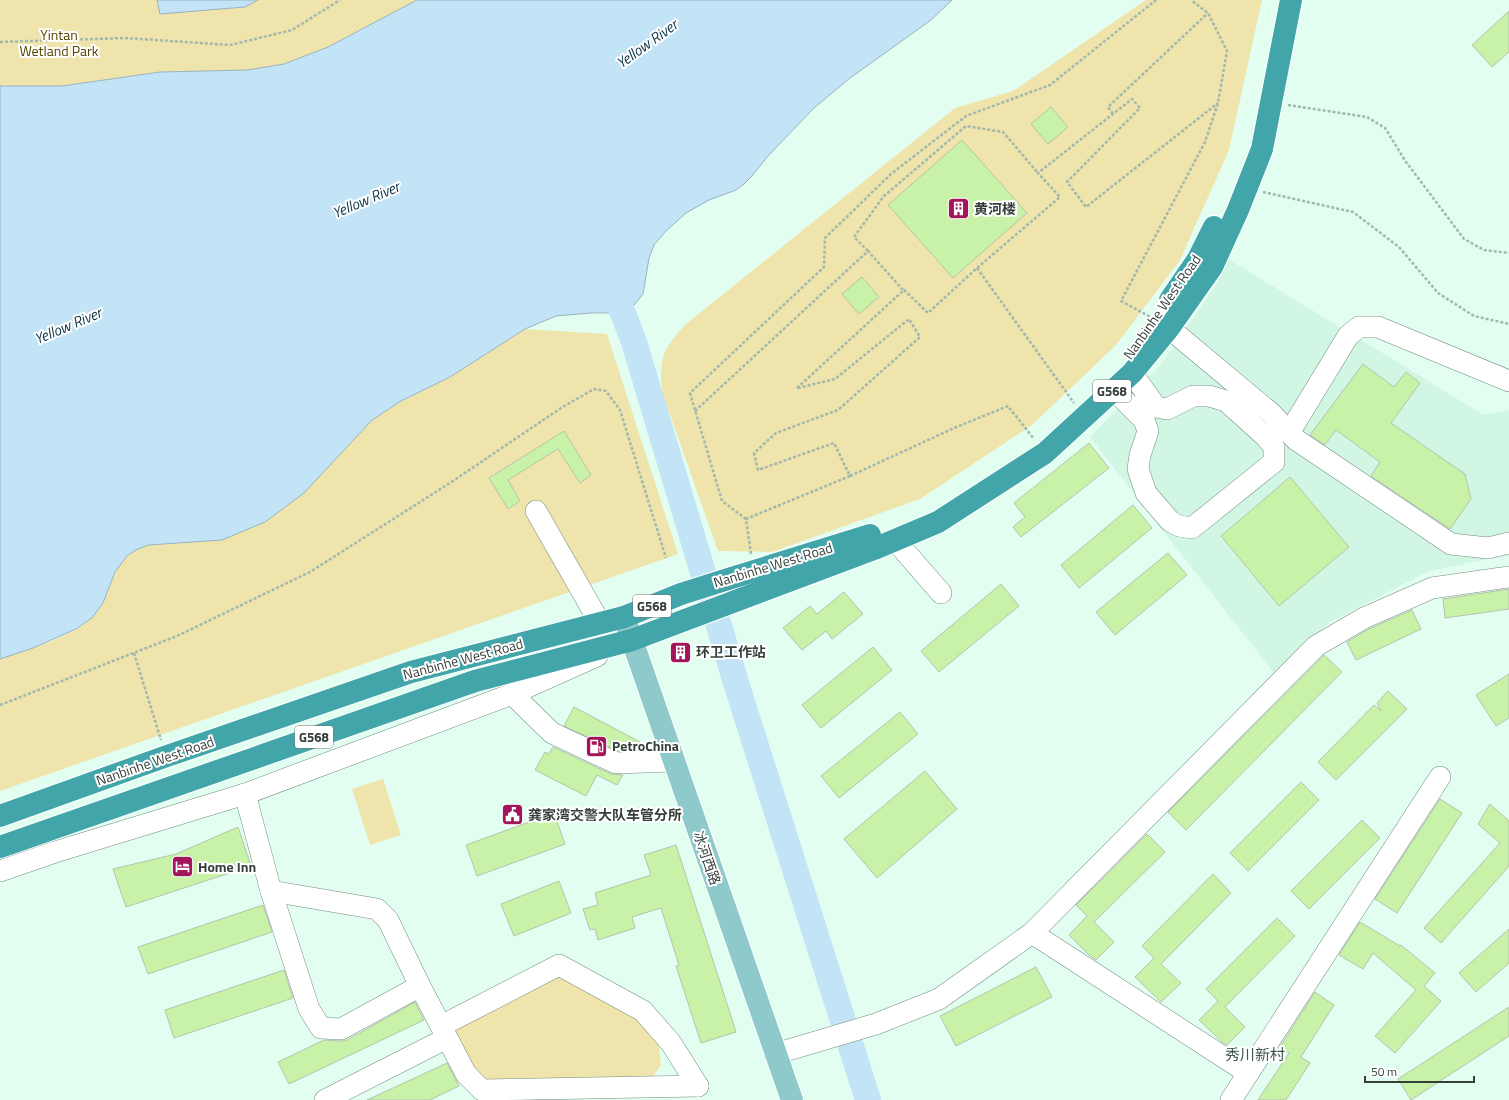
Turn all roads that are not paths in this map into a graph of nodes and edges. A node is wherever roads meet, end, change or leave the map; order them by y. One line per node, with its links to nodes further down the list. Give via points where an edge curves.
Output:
1 (1279, 0): 3 (highway, Nanbinhe West Road / G568, via 1250,147 1226,204)
2 (1291, 0): 3 (highway, Nanbinhe West Road / G568, via 1262,149 1247,188 1212,267)
3 (1163, 324): 4 (highway, Nanbinhe West Road / G568); 9 (street, via 1272,414); 15 (highway, Nanbinhe West Road / G568, via 1037,444 934,512 863,538 681,594)
4 (1132, 373): 6 (highway, Nanbinhe West Road / G568); 7 (street, via 1149,400 1156,407)
5 (1509, 381): 9 (street, via 1378,327 1359,327 1348,336)
6 (1114, 390): 8 (street, via 1144,420); 11 (highway, Nanbinhe West Road / G568, via 1045,453 938,522)
7 (1167, 409): 8 (street); 8 (street, via 1193,396 1210,396 1226,401 1274,447 1274,462 1192,528 1179,526 1170,521 1146,493 1138,469)
8 (1148, 431)
9 (1289, 433): 12 (street, via 1451,544 1488,548)
10 (536, 511): 16 (street)
11 (895, 540): 14 (street); 17 (highway, Nanbinhe West Road / G568)
12 (1509, 543)
13 (1509, 577): 26 (street, via 1432,588 1364,618 1316,646)
14 (941, 592)
15 (624, 617): 16 (highway, Nanbinhe West Road / G568); 17 (main road, 冰河西路)
16 (600, 623): 22 (highway, Nanbinhe West Road / G568, via 411,672)
17 (632, 640): 18 (street, Nanbinhe West Road); 19 (main road, 冰河西路); 23 (highway, Nanbinhe West Road / G568, via 475,681)
18 (512, 694): 19 (street, via 552,733 616,763); 21 (street, Nanbinhe West Road)
19 (674, 761): 29 (main road, 冰河西路)
20 (1440, 777): 30 (street)
21 (245, 794): 24 (street, Nanbinhe West Road); 25 (street)
22 (0, 816)
23 (0, 847)
24 (0, 871)
25 (271, 891): 27 (street, via 377,909 388,920); 27 (street, via 309,1009 321,1028 341,1029)
26 (1032, 933): 29 (street, via 939,999 876,1024); 30 (street)
27 (420, 986): 28 (street)
28 (444, 1032): 28 (street, via 466,1074 482,1090 698,1086 671,1043 643,1011 559,965); 31 (street)
29 (775, 1054): 32 (main road, 冰河西路)
30 (1248, 1073): 33 (street)
31 (325, 1100)
32 (792, 1100)
33 (1231, 1100)

